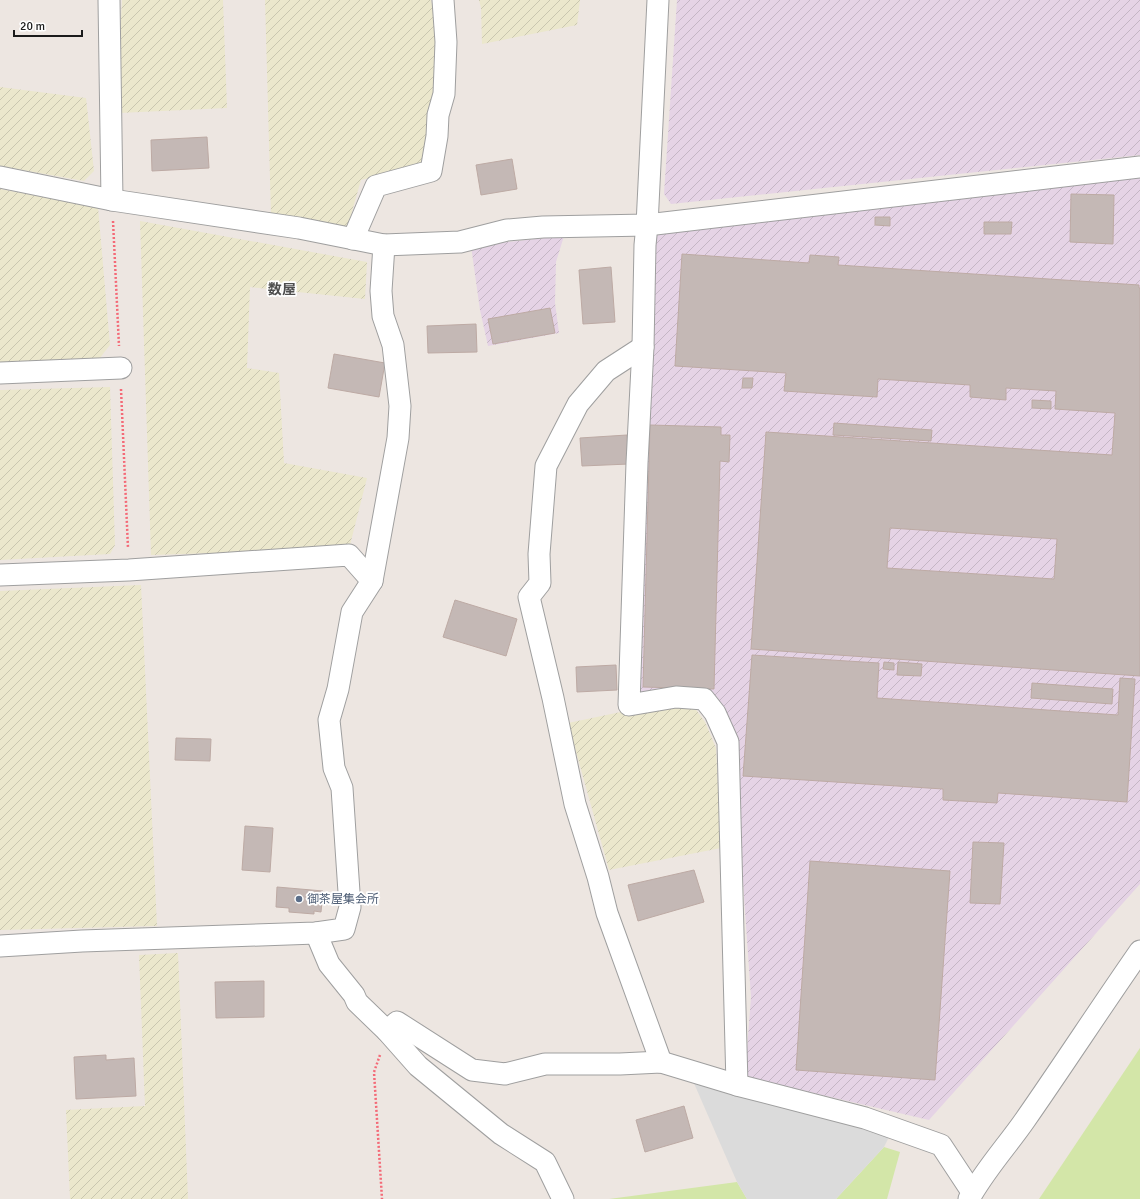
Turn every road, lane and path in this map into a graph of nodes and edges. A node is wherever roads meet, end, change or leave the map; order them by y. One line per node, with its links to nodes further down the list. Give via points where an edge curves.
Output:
1 (109, 0): 6 (street)
2 (443, 0): 8 (street, via 446,42 444,94 438,115 431,171 376,186)
3 (658, 0): 7 (street)
4 (1140, 167): 7 (street)
5 (0, 177): 6 (street)
6 (112, 200): 8 (street, via 298,228)
7 (647, 225): 9 (street, via 543,227 507,230 460,242); 10 (street)
8 (353, 239): 9 (street)
9 (384, 245): 14 (street, via 381,291 384,316 393,345 400,406 398,438)
10 (643, 347): 19 (street, via 606,372 578,404 546,466 540,539 540,583 528,597 553,698 575,804 607,913); 20 (street, via 636,471 629,705 676,697 704,699 715,712 728,742)
11 (121, 368): 12 (street)
12 (0, 373)
13 (0, 575): 14 (street, via 129,570 350,555)
14 (372, 581): 15 (street, via 352,612 338,689 329,720 334,768 342,788 350,908 344,929)
15 (316, 933): 16 (street); 18 (street, via 329,964 354,995 356,1002)
16 (0, 946)
17 (1140, 951): 21 (street, via 1023,1123)
18 (387, 1031): 19 (street, via 397,1022 472,1070 505,1074 545,1064); 22 (path, via 374,1072); 23 (street, via 418,1066 501,1134 546,1162)
19 (661, 1062): 20 (street)
20 (737, 1085): 21 (street, via 865,1118 941,1145)
21 (970, 1195)
22 (382, 1199)
23 (563, 1199)

